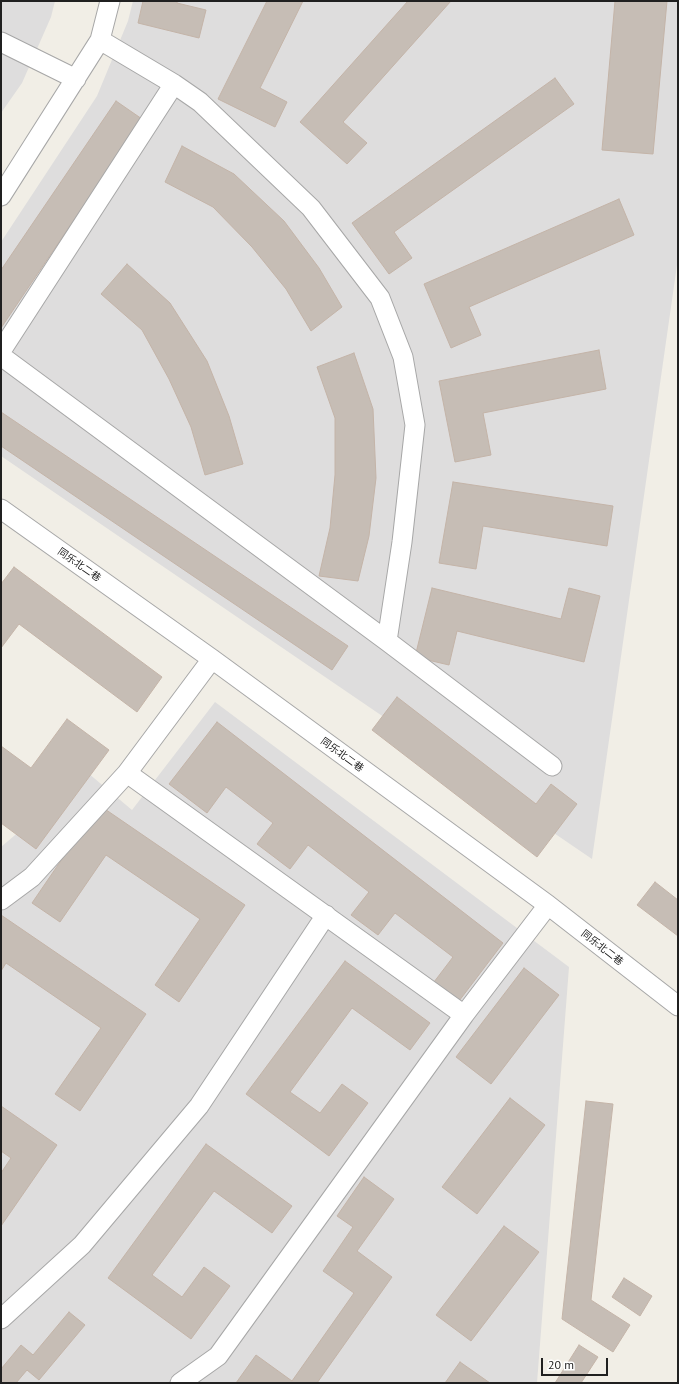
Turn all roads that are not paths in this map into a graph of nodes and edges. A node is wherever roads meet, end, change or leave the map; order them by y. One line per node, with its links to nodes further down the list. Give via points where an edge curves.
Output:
1 (110, 1): 2 (street)
2 (100, 40): 4 (street); 5 (street)
3 (1, 42): 4 (street)
4 (76, 79): 6 (street)
5 (174, 84): 7 (street); 10 (street, via 200,102 311,208 380,298 403,357 415,425 402,542)
6 (1, 196)
7 (1, 351)
8 (1, 356): 10 (street)
9 (1, 509): 11 (street, 同乐北二巷)
10 (387, 641): 12 (street)
11 (212, 659): 13 (street); 15 (street, 同乐北二巷)
12 (552, 766)
13 (127, 773): 14 (street, via 32,877); 16 (street)
14 (1, 900)
15 (548, 905): 17 (street, 同乐北二巷); 18 (street)
16 (326, 915): 18 (street); 19 (street, via 199,1106 82,1244)
17 (678, 1006)
18 (464, 1015): 20 (street, via 218,1356)
19 (1, 1319)
20 (180, 1383)

